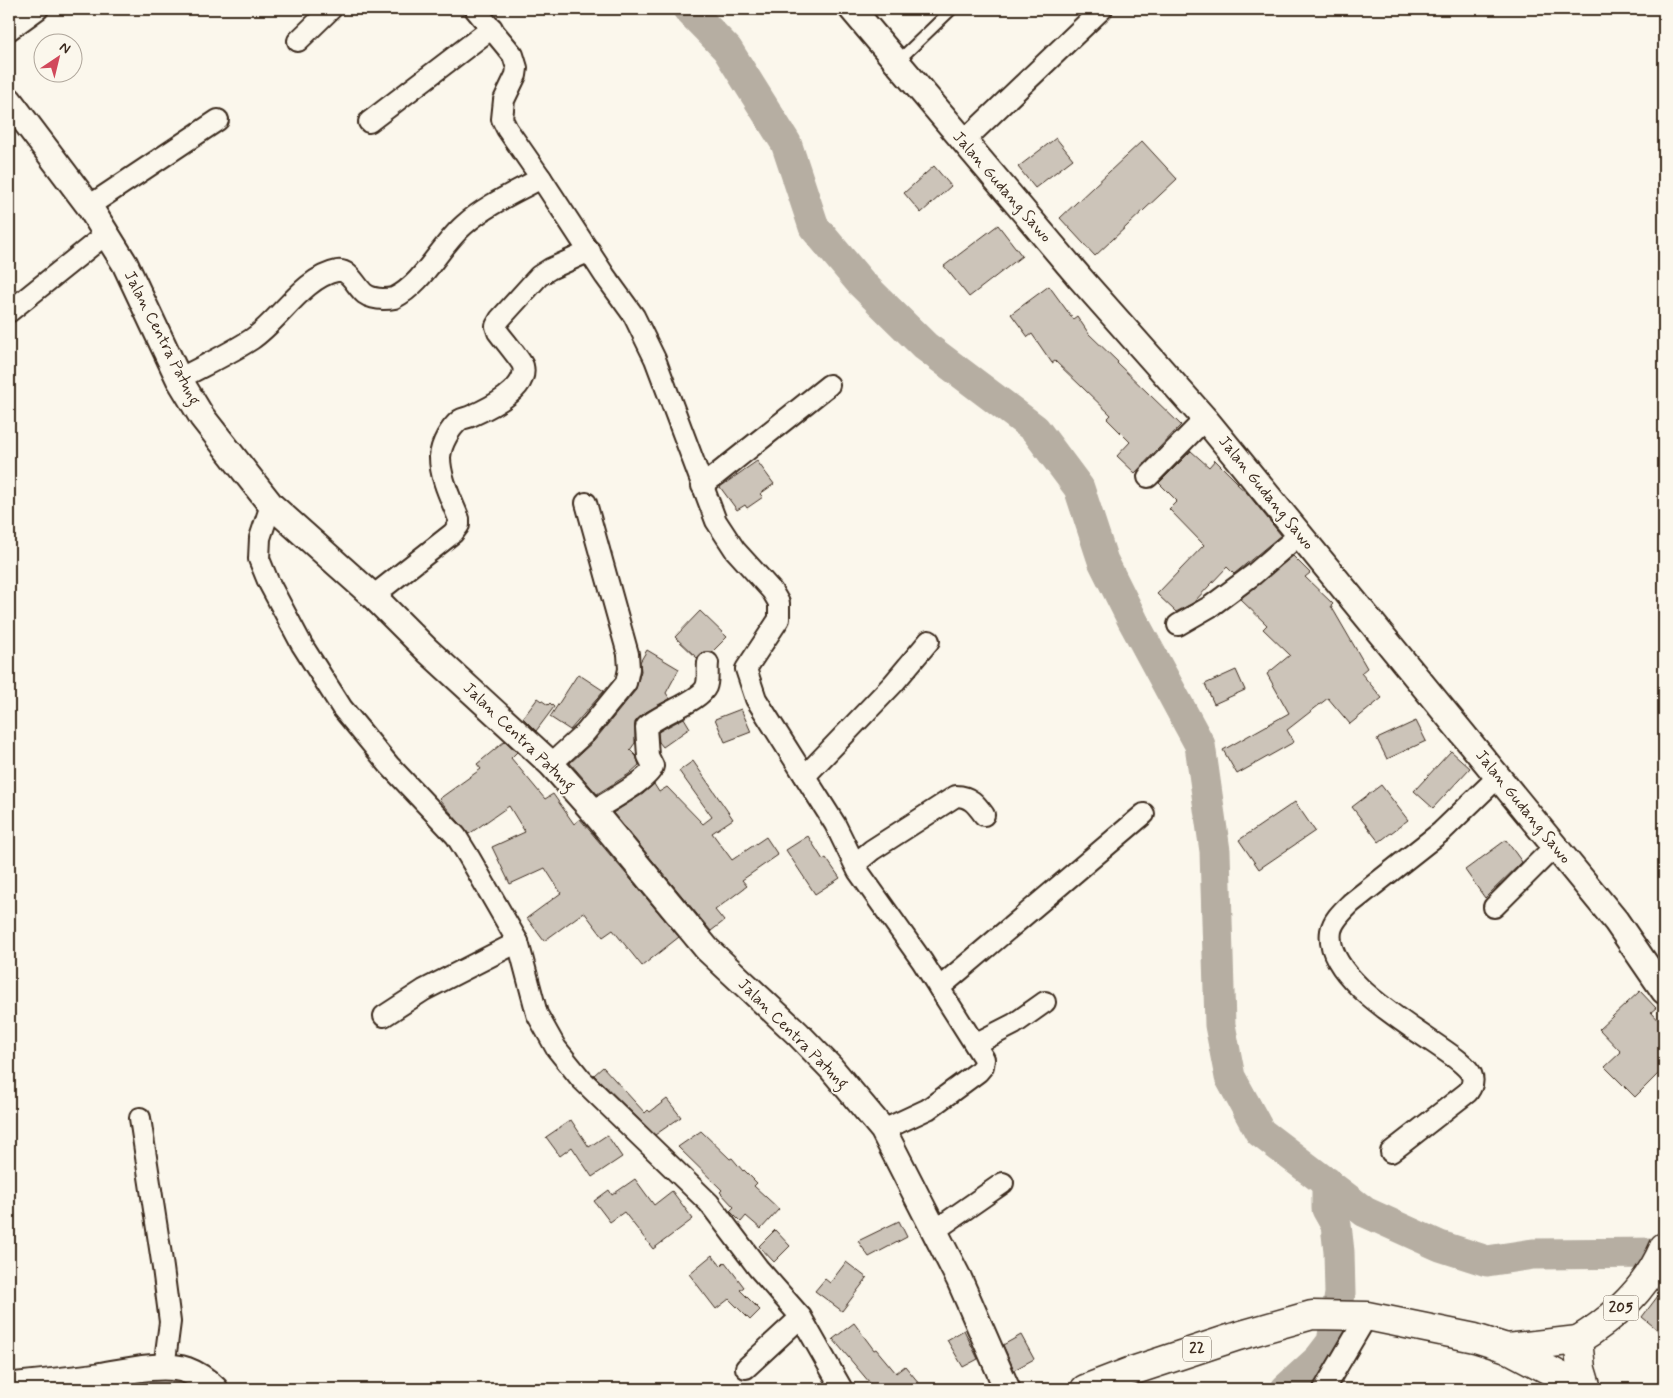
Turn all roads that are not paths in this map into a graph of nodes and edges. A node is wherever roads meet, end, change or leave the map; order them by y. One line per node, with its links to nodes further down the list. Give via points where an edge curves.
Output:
1 (38, 9): 8 (street)
2 (332, 9): 9 (street)
3 (475, 9): 7 (street)
4 (852, 9): 10 (street, Jalan Gudang Sawo)
5 (952, 9): 10 (lane)
6 (1102, 9): 14 (street)
7 (492, 28): 13 (street); 15 (street, via 513,55 517,68 504,100 502,119)
8 (9, 30)
9 (298, 42)
10 (897, 62): 14 (street, Jalan Gudang Sawo)
11 (9, 100): 16 (street, Jalan Centra Patung)
12 (218, 120): 16 (street)
13 (368, 122)
14 (963, 142): 22 (street, Jalan Gudang Sawo)
15 (542, 178): 18 (street); 20 (street, via 465,224 411,287 392,299 378,299 365,294 347,274 339,271 327,274 304,289 253,338)
16 (89, 206): 17 (street, Jalan Centra Patung)
17 (106, 234): 19 (street); 20 (street, Jalan Centra Patung, via 125,264)
18 (590, 251): 24 (street, via 634,316 655,359); 28 (street, via 539,276 500,318 496,326 498,332 523,366 522,376 508,396 460,420 450,430 442,446 442,475 459,525)
19 (9, 312)
20 (179, 379): 26 (street, Jalan Centra Patung, via 202,417)
21 (829, 385): 24 (street)
22 (1205, 419): 23 (street); 27 (street, Jalan Gudang Sawo)
23 (1148, 477)
24 (702, 486): 33 (street, via 716,522 779,603 779,619 746,669 756,699)
25 (586, 503): 32 (street, via 628,654 629,668 626,683 608,706 585,733)
26 (271, 505): 28 (street, Jalan Centra Patung); 41 (street, via 260,538 259,559 302,645 342,708 389,765 456,836)
27 (1300, 534): 29 (street, via 1254,574 1211,606); 34 (street, Jalan Gudang Sawo)
28 (373, 596): 32 (street, Jalan Centra Patung)
29 (1178, 625)
30 (929, 640): 33 (street, via 886,691)
31 (708, 663): 35 (street, via 707,682 701,694 646,727 652,771)
32 (551, 764): 35 (street, Jalan Centra Patung)
33 (805, 776): 39 (street)
34 (1498, 777): 38 (street, Jalan Gudang Sawo); 49 (street, via 1441,832 1350,903 1333,924 1331,938 1335,955 1359,986 1377,1004 1459,1061 1474,1082 1468,1092)
35 (593, 810): 48 (street, Jalan Centra Patung, via 707,949 831,1068)
36 (1144, 814): 42 (street)
37 (984, 815): 39 (street, via 970,799 956,796)
38 (1555, 846): 40 (street); 43 (street, Jalan Gudang Sawo, via 1616,921)
39 (855, 864): 42 (street)
40 (1494, 907)
41 (518, 942): 45 (street, via 424,990); 54 (street, via 537,1014 556,1048 581,1079 709,1203 758,1268)
42 (939, 988): 46 (street)
43 (1664, 991)
44 (1045, 1002): 46 (street, via 1014,1024)
45 (384, 1016)
46 (975, 1044): 48 (street, via 984,1059 978,1072 928,1109)
47 (140, 1118): 57 (street, via 170,1322)
48 (884, 1130): 51 (street, Jalan Centra Patung)
49 (1391, 1152)
50 (1003, 1183): 51 (street)
51 (934, 1230): 63 (street, Jalan Centra Patung)
52 (1660, 1257): 55 (main road, 205, via 1627,1303)
53 (1360, 1316): 56 (main road, 22, via 1475,1338); 64 (main road, 22, via 1312,1315 1238,1336); 65 (street)
54 (801, 1317): 58 (street); 62 (street)
55 (1578, 1340): 56 (main road, 22); 66 (main road)
56 (1507, 1348): 66 (main road, 22)
57 (164, 1368): 59 (street, via 144,1368); 61 (street, via 185,1369)
58 (746, 1368)
59 (95, 1383): 60 (street)
60 (9, 1386)
61 (215, 1389)
62 (842, 1389)
63 (1006, 1389)
64 (1085, 1389)
65 (1324, 1389)
66 (1586, 1389)

